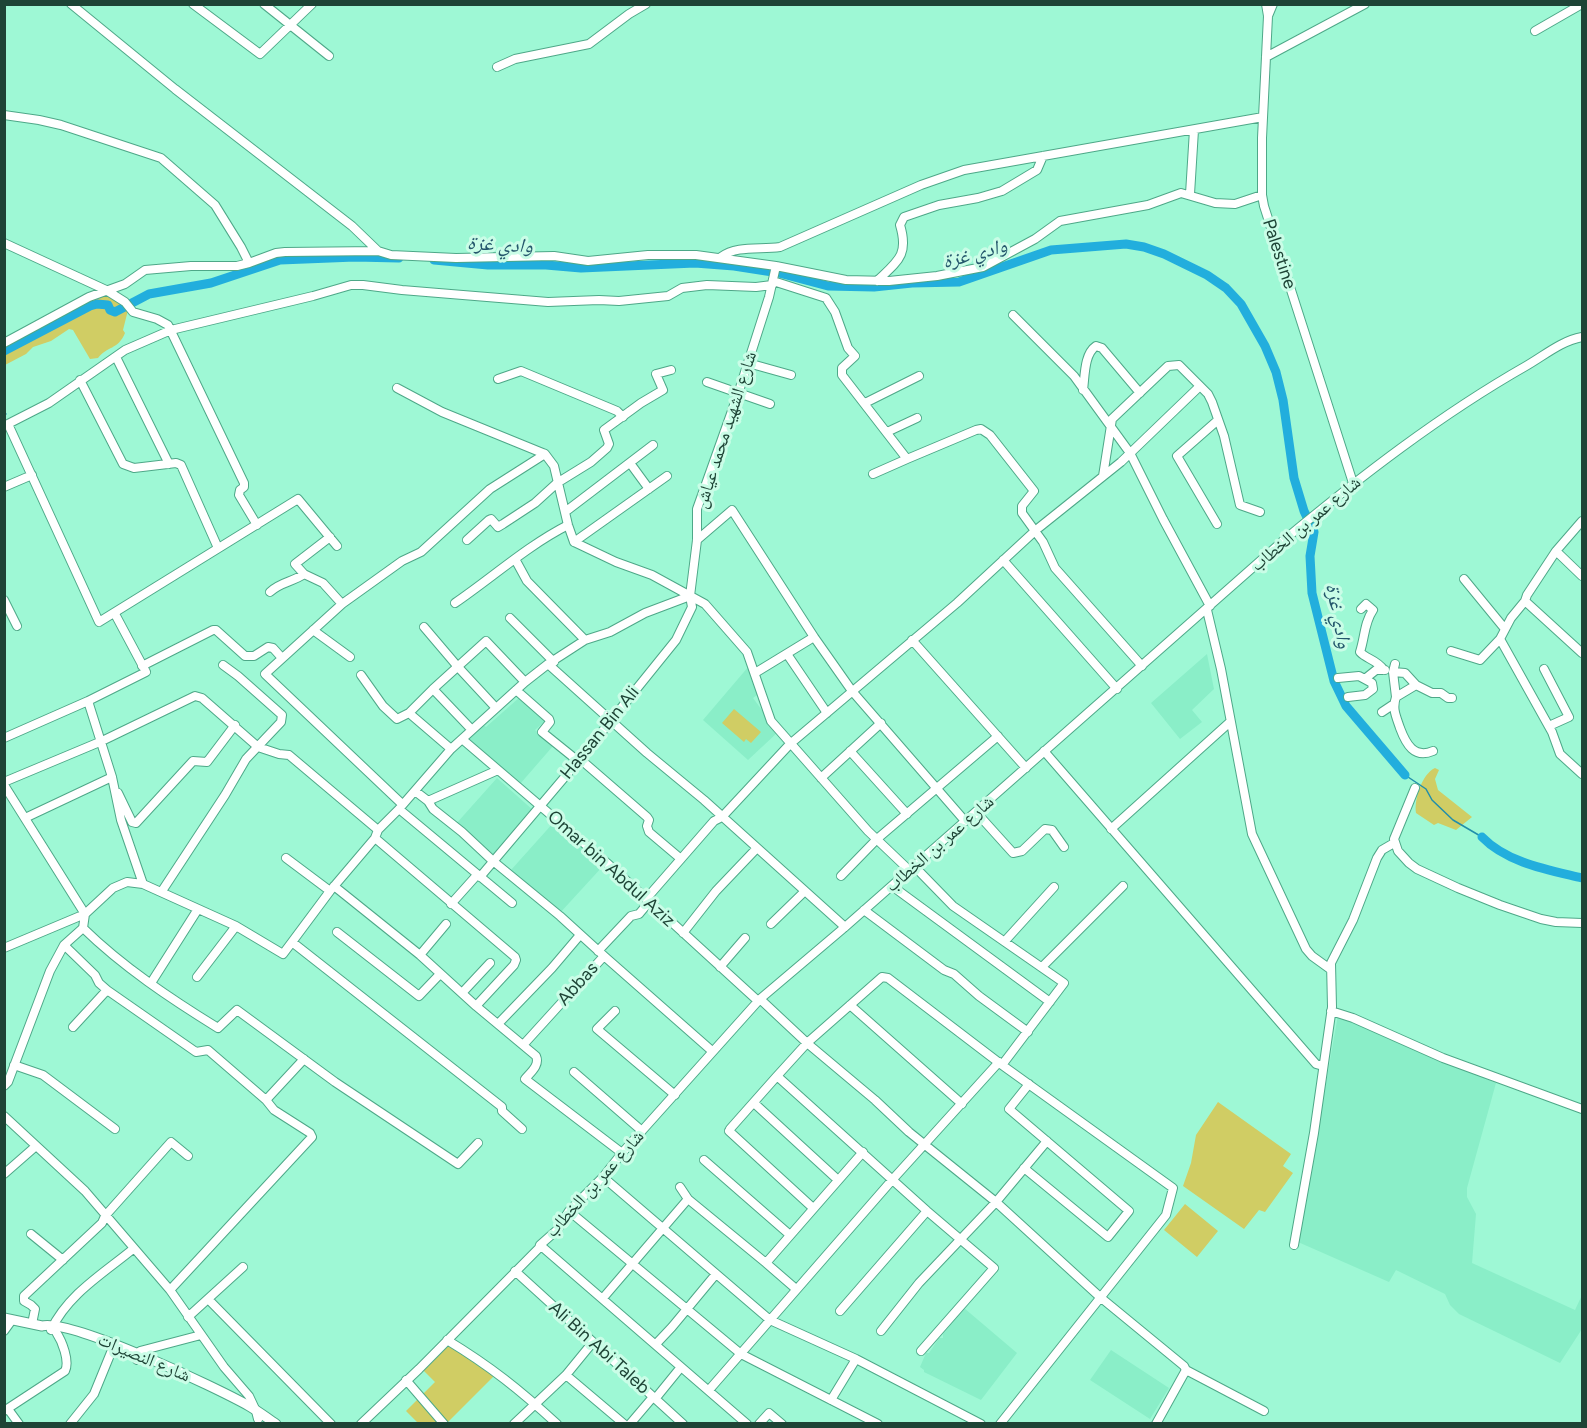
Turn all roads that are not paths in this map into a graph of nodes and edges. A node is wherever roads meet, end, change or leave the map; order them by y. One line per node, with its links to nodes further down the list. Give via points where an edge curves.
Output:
1 (71, 4): 21 (street, via 352,226)
2 (193, 4): 9 (street, via 260,54)
3 (264, 4): 9 (street)
4 (312, 4): 9 (street)
5 (646, 4): 13 (street, via 589,44 515,59)
6 (1270, 4): 12 (street, Palestine)
7 (1365, 4): 12 (street)
8 (1582, 4): 10 (street)
9 (291, 24): 11 (street)
10 (1535, 31)
11 (329, 56)
12 (1266, 57): 15 (street, Palestine)
13 (497, 67)
14 (4, 115): 23 (street, via 61,126 161,158 215,206)
15 (1263, 117): 16 (street); 19 (street, Palestine)
16 (1194, 130): 17 (street); 18 (street)
17 (1043, 156): 22 (street, via 964,170 780,247 732,250); 25 (street, via 1037,170 1002,191 904,217 900,225 904,249 901,258)
18 (1190, 194)
19 (1262, 195): 25 (street, via 1235,204 1180,193 1148,205 1060,221 983,267); 63 (street, Palestine)
20 (4, 243): 26 (street)
21 (378, 251): 22 (street, via 391,255 554,256 588,261 673,254); 23 (street, via 276,253)
22 (721, 257): 24 (street)
23 (249, 263): 26 (street, via 145,270)
24 (775, 275): 25 (street); 28 (street, via 756,287 706,285 682,288 668,296 619,302 548,302 351,285); 32 (street, شارع الشهيد محمد عياش); 44 (street, via 826,298 855,356 842,368 842,375)
25 (877, 281)
26 (106, 290): 28 (street, via 133,312 165,323); 30 (street)
27 (1013, 315): 41 (street)
28 (171, 330): 31 (street); 70 (street, via 244,483 239,495)
29 (1582, 337): 63 (street, شارع عمر بن الخطاب, via 1568,339 1501,380)
30 (4, 343)
31 (116, 357): 37 (street); 57 (street)
32 (748, 363): 34 (street); 43 (street, شارع الشهيد محمد عياش)
33 (671, 370): 46 (street, via 656,374 663,390)
34 (791, 375)
35 (919, 376): 44 (street)
36 (498, 379): 46 (street, via 521,371 617,411)
37 (80, 380): 49 (street, via 49,403); 57 (street, via 123,464 134,468)
38 (707, 382): 43 (street)
39 (1200, 386): 42 (street, via 1179,364 1173,364); 48 (street, via 1208,394); 53 (street, Abbas)
40 (397, 388): 54 (street, via 452,416)
41 (1083, 390): 42 (street, via 1088,358 1096,346 1102,348); 50 (street)
42 (1140, 393): 50 (street, via 1112,419)
43 (738, 394): 45 (street); 75 (street, شارع الشهيد محمد عياش, via 697,509)
44 (865, 403): 51 (street)
45 (770, 404)
46 (623, 417): 62 (street, via 604,430 607,448)
47 (917, 418): 51 (street)
48 (1218, 420): 67 (street, via 1240,505); 69 (street, via 1177,456)
49 (6, 425): 59 (street)
50 (1111, 427): 53 (street); 61 (street)
51 (887, 432): 55 (street)
52 (653, 445): 56 (street)
53 (1130, 453): 61 (street, Abbas); 91 (street)
54 (545, 454): 62 (street, via 554,466); 90 (street, via 490,489 420,552)
55 (907, 459): 58 (street); 72 (street, via 981,429 1034,491 1022,506 1022,513)
56 (630, 463): 65 (street); 66 (street)
57 (169, 464): 78 (street, via 183,468)
58 (873, 474)
59 (32, 475): 64 (street); 93 (street, via 99,622)
60 (667, 476): 65 (street)
61 (1103, 476): 72 (street, Abbas)
62 (557, 483): 66 (street); 74 (street, via 503,524 498,526 491,519)
63 (1353, 483): 91 (street, شارع عمر بن الخطاب)
64 (4, 487)
65 (649, 489): 76 (street)
66 (565, 512): 71 (street)
67 (1260, 512)
68 (1582, 521): 79 (street)
69 (1217, 524)
70 (257, 525): 73 (street, via 298,499); 78 (street)
71 (567, 525): 76 (street); 80 (street)
72 (1036, 530): 81 (street, Abbas); 111 (street, via 1055,568)
73 (330, 537): 77 (street); 82 (street, via 295,564)
74 (467, 540)
75 (697, 540): 86 (street, شارع الشهيد محمد عياش); 99 (street, via 732,510)
76 (574, 542): 86 (street, via 652,575)
77 (337, 546)
78 (218, 548): 93 (street)
79 (1556, 551): 83 (street); 88 (street)
80 (515, 559): 89 (street); 101 (street, via 527,581)
81 (1003, 560): 102 (street, Abbas); 123 (street)
82 (304, 574): 85 (street, via 295,581 276,585); 90 (street, via 323,583)
83 (1582, 576)
84 (1464, 579): 97 (street)
85 (270, 592)
86 (690, 596): 101 (street); 116 (street, via 705,604 747,652); 134 (street, Hassan Bin Ali, via 692,607 676,640)
87 (4, 600): 95 (street)
88 (1525, 601): 97 (street); 104 (street)
89 (455, 603)
90 (342, 604): 98 (street)
91 (1209, 608): 111 (street, شارع عمر بن الخطاب); 135 (street)
92 (1361, 609): 115 (street, via 1366,604 1373,610 1365,622 1360,652)
93 (115, 614): 110 (street)
94 (510, 618): 108 (street)
95 (17, 626)
96 (424, 627): 112 (street)
97 (1505, 629): 100 (street)
98 (313, 630): 106 (street); 107 (street)
99 (814, 637): 105 (street); 125 (street)
100 (1500, 639): 103 (street, via 1480,660); 138 (street)
101 (585, 640): 108 (street)
102 (912, 640): 125 (street, Abbas); 141 (street)
103 (1451, 651)
104 (1582, 653)
105 (787, 654): 116 (street); 133 (street)
106 (350, 657)
107 (282, 658): 110 (street, via 268,647 254,656 245,656 213,630); 163 (street, via 265,674)
108 (551, 663): 120 (street); 134 (street)
109 (223, 665): 145 (street, via 282,716)
110 (142, 666): 128 (street, via 146,672)
111 (1142, 666): 123 (street, شارع عمر بن الخطاب)
112 (458, 667): 120 (street, via 486,641); 122 (street); 130 (street)
113 (1394, 668): 115 (street); 121 (street); 129 (street)
114 (1544, 669): 138 (street, via 1569,717)
115 (1384, 670): 119 (street, via 1376,670)
116 (755, 673): 144 (street, via 771,721)
117 (361, 675): 132 (street, via 397,719)
118 (1338, 678): 119 (street)
119 (1366, 678): 126 (street, via 1373,689)
120 (525, 682): 124 (street)
121 (1416, 685): 127 (street); 129 (street)
122 (433, 688): 132 (street); 139 (street)
123 (1117, 688): 148 (street, شارع عمر بن الخطاب)
124 (516, 690): 130 (street); 150 (street, via 549,719 542,732)
125 (852, 691): 133 (street, Abbas); 136 (street)
126 (1348, 698)
127 (1452, 698)
128 (88, 700): 140 (street); 143 (street)
129 (1395, 700): 131 (street); 149 (street, via 1393,709 1406,744 1412,751)
130 (496, 708): 139 (street)
131 (1382, 712)
132 (409, 713): 146 (street)
133 (826, 713): 144 (street, Abbas)
134 (612, 720): 150 (street, Hassan Bin Ali); 166 (street)
135 (1230, 722): 169 (street); 213 (street, via 1252,834 1306,949)
136 (881, 723): 147 (street); 159 (street)
137 (235, 725): 143 (street, via 195,696); 145 (street); 158 (street, via 207,762 193,761 136,823)
138 (1549, 726): 153 (street, via 1560,754)
139 (472, 730): 142 (street)
140 (6, 736)
141 (998, 736): 151 (street); 159 (street)
142 (462, 739): 146 (street); 152 (street, Omar bin Abdul Aziz)
143 (102, 741): 154 (street); 156 (street)
144 (790, 744): 155 (street); 166 (street, Abbas)
145 (258, 747): 170 (street, via 289,755); 186 (street, via 246,759)
146 (451, 749): 160 (street)
147 (850, 751): 155 (street); 165 (street)
148 (1044, 751): 151 (street, شارع عمر بن الخطاب); 169 (street)
149 (1433, 751)
150 (579, 760): 162 (street, Hassan Bin Ali); 176 (street, via 647,817 649,832)
151 (1026, 768): 164 (street, شارع عمر بن الخطاب)
152 (498, 770): 161 (street); 162 (street, Omar bin Abdul Aziz)
153 (1582, 774)
154 (112, 777): 158 (street); 167 (street)
155 (821, 778): 171 (street)
156 (4, 784): 167 (street)
157 (1415, 788): 172 (street)
158 (115, 789): 181 (street)
159 (936, 789): 165 (street); 168 (street)
160 (415, 790): 161 (street); 163 (street)
161 (428, 801): 177 (street)
162 (540, 806): 177 (street, Hassan Bin Ali); 188 (street, Omar bin Abdul Aziz)
163 (401, 807): 170 (street); 179 (street)
164 (976, 812): 168 (street, شارع عمر بن الخطاب); 173 (street, via 1013,853 1022,851 1045,829 1052,830)
165 (907, 814): 171 (street)
166 (722, 817): 174 (street); 176 (street, Abbas)
167 (25, 818): 193 (street)
168 (965, 822): 178 (street, شارع عمر بن الخطاب)
169 (1111, 829): 234 (street, via 1316,1064)
170 (377, 834): 185 (street); 190 (street)
171 (877, 839): 178 (street); 180 (street)
172 (1394, 843): 196 (street, via 1403,858 1417,869 1458,888 1541,919); 213 (street, via 1377,858)
173 (1064, 847)
174 (757, 848): 187 (street); 201 (street)
175 (286, 858): 185 (street)
176 (681, 859): 188 (street, Abbas)
177 (493, 861): 179 (street, Hassan Bin Ali); 202 (street)
178 (912, 868): 182 (street, شارع عمر بن الخطاب); 204 (street, via 953,906)
179 (478, 876): 189 (street); 190 (street, Hassan Bin Ali)
180 (841, 876)
181 (142, 884): 186 (street); 193 (street, via 127,882 113,888)
182 (892, 886): 192 (street, شارع عمر بن الخطاب); 220 (street)
183 (1123, 886): 212 (street)
184 (1054, 887): 204 (street)
185 (332, 889): 205 (street); 209 (street)
186 (162, 891): 191 (street)
187 (805, 891): 195 (street); 198 (street)
188 (648, 900): 201 (street, Omar bin Abdul Aziz); 208 (street, Abbas)
189 (512, 903)
190 (451, 904): 222 (street, via 516,960)
191 (198, 909): 197 (street); 216 (street)
192 (864, 910): 198 (street, شارع عمر بن الخطاب); 227 (street)
193 (85, 914): 199 (street); 207 (street)
194 (446, 924): 209 (street)
195 (771, 924)
196 (1582, 924)
197 (236, 926): 205 (street, via 283,954); 215 (street)
198 (844, 927): 219 (street, شارع عمر بن الخطاب)
199 (83, 928): 206 (street); 216 (street, via 109,954)
200 (337, 932): 214 (street, via 419,996)
201 (683, 933): 211 (street, Omar bin Abdul Aziz)
202 (580, 935): 208 (street); 225 (street)
203 (745, 938): 211 (street)
204 (1005, 941): 212 (street)
205 (292, 942): 245 (street, via 502,1107)
206 (64, 945): 217 (street); 233 (street)
207 (4, 948)
208 (601, 953): 229 (street, Abbas); 230 (street)
209 (420, 955): 214 (street)
210 (490, 963): 218 (street)
211 (720, 967): 219 (street, Omar bin Abdul Aziz)
212 (1042, 967): 220 (street, via 1064,983)
213 (1330, 969): 224 (street)
214 (440, 974): 218 (street)
215 (197, 977)
216 (151, 983): 231 (street, via 218,1029 237,1010)
217 (107, 990): 226 (street); 240 (street, via 196,1052 208,1050)
218 (462, 993): 222 (street)
219 (759, 1000): 228 (street, Omar bin Abdul Aziz); 230 (street, شارع عمر بن الخطاب)
220 (1050, 1002): 227 (street)
221 (850, 1005): 228 (street); 232 (street, via 882,977 888,978); 242 (street)
222 (477, 1006): 225 (street)
223 (615, 1011): 239 (street, via 597,1029)
224 (1331, 1011): 234 (street); 243 (street, via 1443,1058)
225 (498, 1024): 229 (street)
226 (74, 1027)
227 (1029, 1032): 232 (street)
228 (807, 1043): 236 (street); 250 (street, Omar bin Abdul Aziz)
229 (524, 1044): 253 (street, via 538,1060 525,1079)
230 (712, 1051): 239 (street, شارع عمر بن الخطاب)
231 (304, 1059): 240 (street); 249 (street, via 458,1164)
232 (1001, 1064): 237 (street); 242 (street)
233 (14, 1065): 238 (street); 246 (street, via 43,1075)
234 (1323, 1066): 273 (street)
235 (574, 1072): 247 (street)
236 (777, 1076): 241 (street); 252 (street)
237 (1029, 1084): 248 (street, via 1009,1109); 283 (street, via 1173,1188 1166,1215)
238 (4, 1086)
239 (675, 1095): 247 (street, شارع عمر بن الخطاب)
240 (266, 1100): 282 (street, via 312,1137)
241 (754, 1103): 260 (street); 264 (street, via 730,1130)
242 (962, 1104): 250 (street)
243 (1582, 1109)
244 (4, 1116): 251 (street)
245 (522, 1129)
246 (115, 1130)
247 (642, 1131): 253 (street, شارع عمر بن الخطاب)
248 (1047, 1141): 256 (street); 256 (street, via 1129,1211 1108,1237)
249 (478, 1143)
250 (924, 1144): 259 (street); 263 (street, Omar bin Abdul Aziz)
251 (36, 1146): 257 (street); 267 (street, via 85,1191)
252 (863, 1152): 259 (street); 260 (street)
253 (622, 1153): 258 (street, شارع عمر بن الخطاب)
254 (188, 1156): 267 (street, via 171,1142)
255 (704, 1160): 270 (street)
256 (1024, 1168): 263 (street)
257 (4, 1174)
258 (603, 1177): 265 (street, شارع عمر بن الخطاب); 268 (street)
259 (893, 1179): 266 (street); 281 (street)
260 (838, 1180): 264 (street)
261 (680, 1188): 262 (street)
262 (688, 1199): 268 (street); 276 (street)
263 (996, 1202): 271 (street); 283 (street, Omar bin Abdul Aziz)
264 (813, 1208): 270 (street)
265 (569, 1211): 272 (street, شارع عمر بن الخطاب); 277 (street)
266 (927, 1211): 271 (street); 287 (street)
267 (105, 1216): 274 (street); 275 (street)
268 (663, 1228): 277 (street); 280 (street)
269 (31, 1234): 275 (street)
270 (790, 1235): 276 (street)
271 (960, 1240): 294 (street); 300 (street, via 994,1268)
272 (540, 1245): 279 (street, شارع عمر بن الخطاب); 284 (street)
273 (1294, 1245)
274 (134, 1249): 282 (street); 292 (street, via 95,1278)
275 (63, 1260): 291 (street, via 24,1296 24,1301 35,1310)
276 (765, 1263): 281 (street)
277 (633, 1264): 284 (street); 286 (street)
278 (243, 1267): 285 (street)
279 (515, 1271): 296 (street, شارع عمر بن الخطاب); 297 (street, Ali Bin Abi Taleb)
280 (716, 1274): 286 (street); 290 (street)
281 (795, 1289): 290 (street)
282 (170, 1290): 288 (street)
283 (1100, 1297): 305 (street, Omar bin Abdul Aziz); 331 (street)
284 (603, 1298): 298 (street)
285 (208, 1299): 288 (street); 320 (street)
286 (686, 1308): 298 (street); 301 (street)
287 (840, 1311)
288 (188, 1317): 295 (street)
289 (8, 1319): 291 (main road, شارع النصيرات); 293 (street)
290 (770, 1320): 301 (street); 303 (street)
291 (32, 1324): 292 (main road, شارع النصيرات)
292 (50, 1328): 299 (main road); 302 (main road, شارع النصيرات, via 93,1336); 312 (street, via 60,1338 67,1368)
293 (4, 1331)
294 (881, 1331)
295 (201, 1335): 302 (street, via 140,1351); 314 (street, via 249,1396)
296 (447, 1340): 307 (street, شارع عمر بن الخطاب); 311 (street, via 484,1362)
297 (593, 1342): 306 (street); 309 (street, Ali Bin Abi Taleb)
298 (656, 1344): 304 (street)
299 (112, 1350): 302 (main road); 318 (street, via 94,1394)
300 (921, 1351)
301 (741, 1354): 308 (street); 310 (street)
302 (138, 1357): 314 (main road)
303 (856, 1359): 310 (street); 330 (street)
304 (681, 1366): 308 (street); 309 (street)
305 (1186, 1370): 313 (street, Omar bin Abdul Aziz); 333 (street)
306 (566, 1375): 311 (street); 325 (street)
307 (406, 1380): 321 (street, شارع عمر بن الخطاب); 322 (street)
308 (709, 1390): 327 (street)
309 (654, 1398): 315 (street, Ali Bin Abi Taleb); 326 (street)
310 (831, 1400): 316 (street)
311 (536, 1404): 323 (street); 324 (street)
312 (6, 1410): 317 (street)
313 (1264, 1411)
314 (259, 1418): 319 (main road)
315 (682, 1423)
316 (878, 1423)
317 (19, 1424)
318 (70, 1424)
319 (276, 1424)
320 (331, 1424)
321 (361, 1424)
322 (444, 1424)
323 (514, 1424)
324 (557, 1424)
325 (624, 1424)
326 (630, 1424)
327 (747, 1424)
328 (759, 1424): 329 (street, via 769,1413)
329 (782, 1424)
330 (981, 1424)
331 (1000, 1424)
332 (1147, 1424): 333 (street, via 1149,1420)
333 (1155, 1424)

